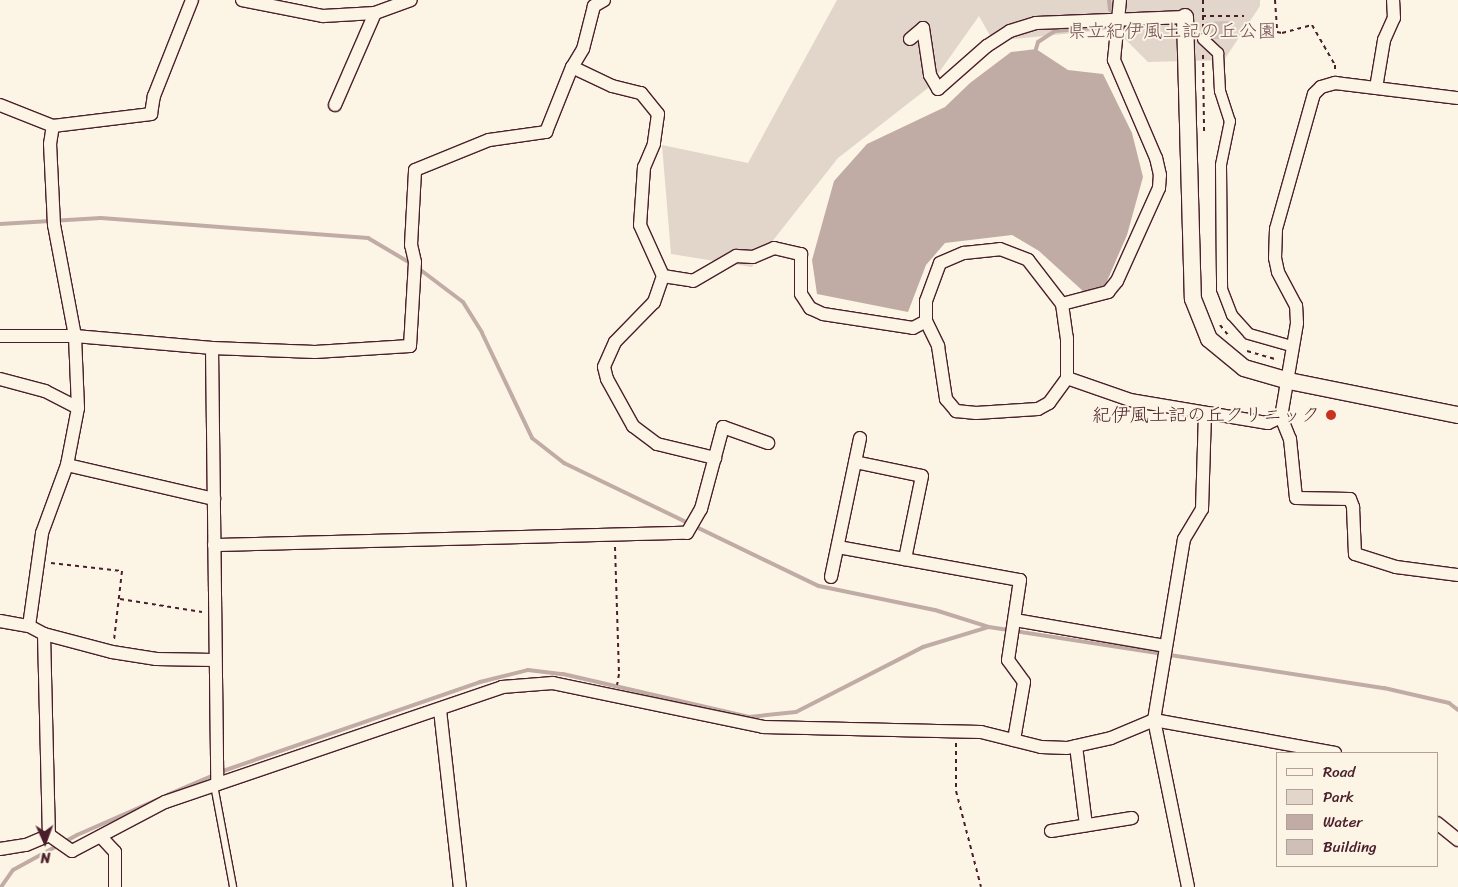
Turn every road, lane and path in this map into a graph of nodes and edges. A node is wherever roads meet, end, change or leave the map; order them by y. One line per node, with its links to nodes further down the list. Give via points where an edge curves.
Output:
1 (192, 0): 20 (street, via 154,96 151,114)
2 (242, 0): 8 (street, via 323,16)
3 (411, 0): 8 (street)
4 (604, 0): 14 (street, via 594,6 583,50)
5 (1120, 0): 11 (street)
6 (1275, 0): 15 (path, via 1277,32 1312,25 1335,65)
7 (1393, 0): 16 (street, via 1394,18 1384,40)
8 (375, 13): 19 (street)
9 (1244, 16): 10 (path)
10 (1185, 17): 11 (street); 30 (street, via 1194,299 1209,339 1244,368)
11 (1119, 18): 13 (street, via 1036,22 1010,31 987,46 938,89 930,75 923,28); 22 (street, via 1114,60 1156,158 1159,188 1118,281 1108,292)
12 (1203, 38): 26 (street, via 1218,53 1220,91 1230,121 1221,176 1224,296 1232,315 1250,334)
13 (910, 39)
14 (572, 67): 21 (street, via 612,86 641,93 658,114 654,144 644,167 640,225); 27 (street, via 546,132 489,140 415,170 411,245 415,262 410,346 315,352)
15 (1335, 83): 16 (street); 26 (street, via 1314,94 1276,229 1274,244 1278,272 1296,306 1297,323)
16 (1376, 88): 17 (street)
17 (1458, 98)
18 (0, 104): 20 (street)
19 (335, 105)
20 (53, 126): 25 (street, via 50,144 54,225)
21 (663, 276): 23 (street, via 693,281 736,256 753,257 774,248 801,254 801,294 810,308 823,314 913,328); 37 (street, via 654,302 614,342 604,367 607,379 633,426 657,444)
22 (1062, 304): 23 (street, via 1028,260 1000,249 964,253 940,263 926,301); 28 (street, via 1067,338)
23 (926, 321): 28 (street, via 938,346 946,399 956,411 976,414 1038,409 1050,403)
24 (0, 336): 25 (street)
25 (75, 336): 27 (street); 31 (street)
26 (1291, 346): 30 (street)
27 (212, 348): 40 (street)
28 (1067, 378): 32 (street, via 1130,400)
29 (0, 379): 31 (street, via 45,390)
30 (1289, 381): 33 (street); 34 (street)
31 (78, 408): 39 (street)
32 (1205, 413): 34 (street, via 1268,423); 54 (street, via 1202,509 1184,539)
33 (1458, 415)
34 (1281, 417): 46 (street, via 1290,439 1296,498 1350,499 1354,554 1396,567)
35 (860, 438): 38 (street)
36 (768, 443): 37 (street, via 723,427)
37 (714, 458): 41 (street, via 701,509 687,533)
38 (855, 462): 43 (street); 44 (street, via 922,476)
39 (67, 465): 40 (street); 45 (street, via 42,533)
40 (214, 499): 42 (street)
41 (615, 536): 42 (street); 57 (path)
42 (214, 545): 49 (street)
43 (838, 547): 44 (street); 47 (street)
44 (905, 559): 50 (street, via 1020,580)
45 (36, 562): 48 (path, via 122,571); 52 (street)
46 (1458, 575)
47 (831, 578)
48 (120, 599): 49 (path); 55 (path)
49 (214, 614): 56 (street)
50 (1015, 620): 54 (street); 61 (street, via 1008,660 1024,682)
51 (0, 621): 52 (street)
52 (29, 626): 53 (street)
53 (44, 634): 55 (street); 69 (street)
54 (1165, 646): 59 (street)
55 (112, 652): 56 (street, via 156,659)
56 (214, 660): 64 (street, via 218,713)
57 (619, 674)
58 (440, 710): 60 (street, via 502,687 553,683 763,727); 64 (street); 75 (street)
59 (1154, 720): 62 (street, via 1111,738); 63 (street); 77 (street)
60 (955, 731): 61 (street, via 981,732); 76 (path, via 956,791)
61 (1014, 740): 62 (street, via 1040,747)
62 (1076, 746): 67 (street)
63 (1330, 752)
64 (215, 784): 70 (street, via 165,802); 74 (lane)
65 (1132, 818): 67 (street)
66 (1438, 824): 71 (street)
67 (1086, 825): 68 (street)
68 (1050, 831)
69 (51, 837): 70 (street, via 72,851); 72 (street)
70 (102, 838): 73 (street, via 115,852)
71 (1458, 840)
72 (0, 849)
73 (115, 887)
74 (233, 887)
75 (460, 887)
76 (981, 887)
77 (1188, 887)

